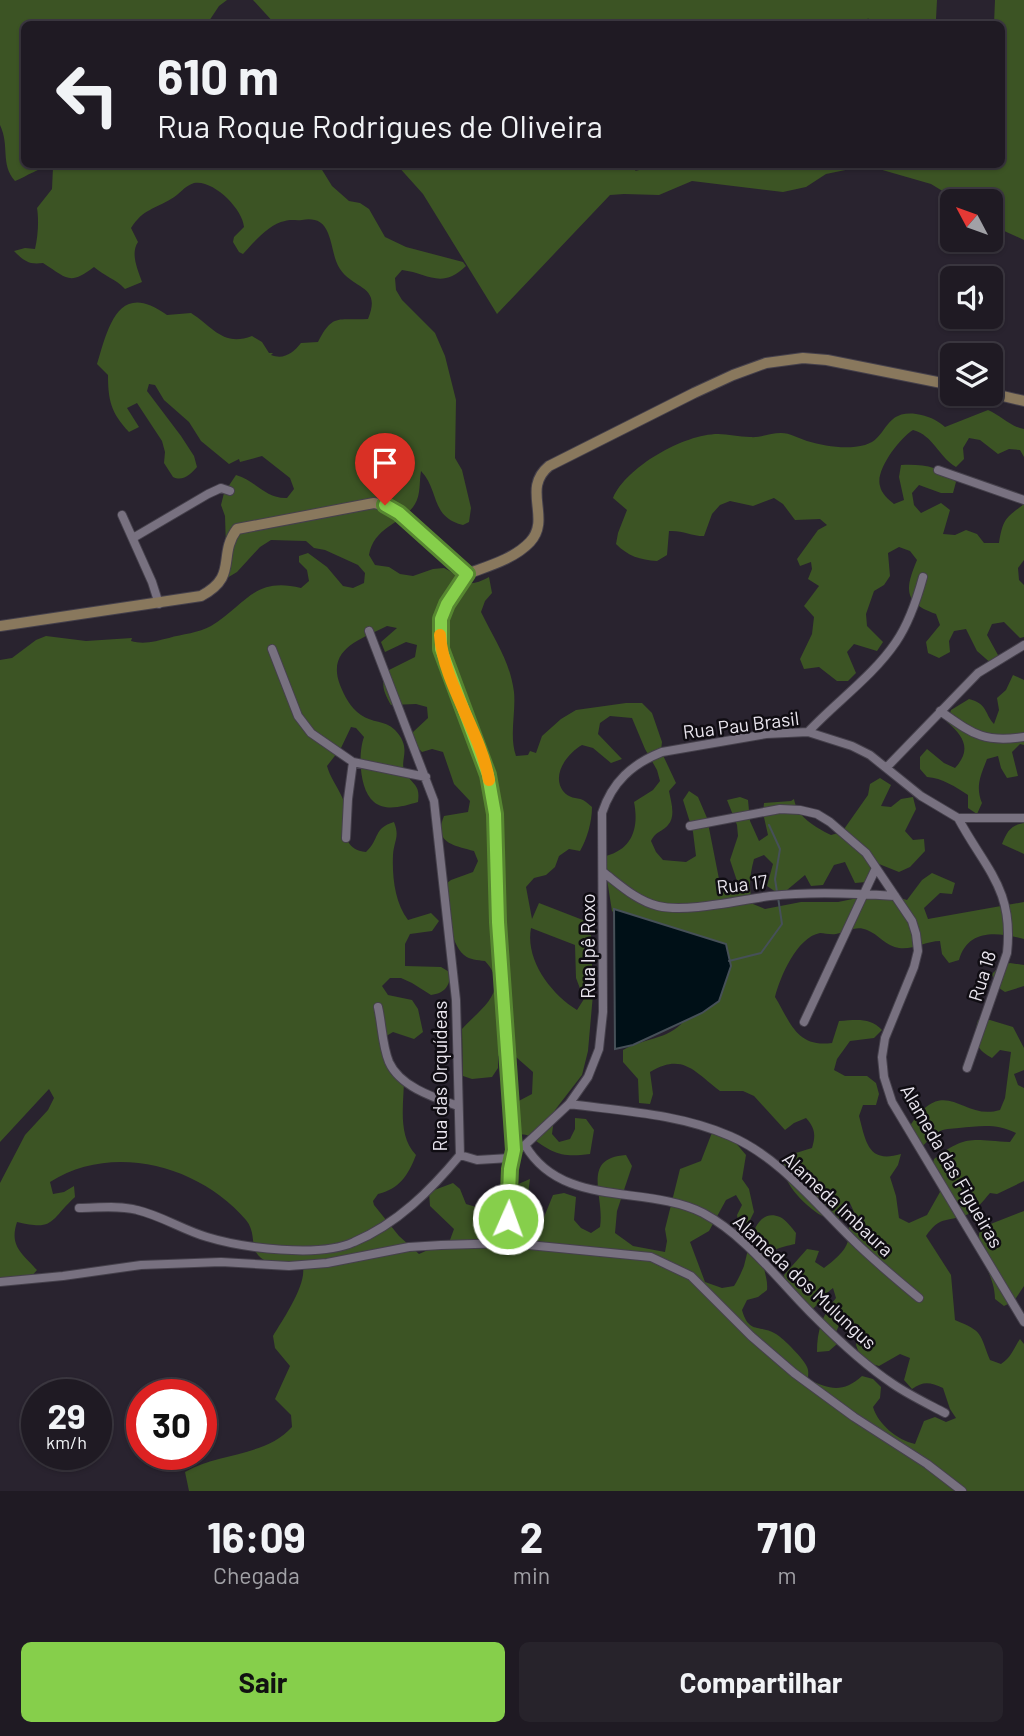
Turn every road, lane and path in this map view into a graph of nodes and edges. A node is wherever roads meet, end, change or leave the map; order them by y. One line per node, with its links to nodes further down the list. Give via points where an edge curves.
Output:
1 (940, 382): 9 (main road, via 803,358 766,363 733,375 549,466 536,484 538,528 531,541 505,559)
2 (1003, 396): 3 (main road)
3 (1024, 401)
4 (938, 470): 6 (street)
5 (230, 491): 8 (street, via 221,488 208,494)
6 (1024, 500)
7 (122, 515): 8 (street)
8 (133, 538): 11 (street)
9 (467, 574): 11 (main road, via 399,513 374,503 237,529 217,586 201,596); 37 (street, via 441,619 441,649 488,775 495,814)
10 (923, 577): 17 (street, via 896,642)
11 (159, 604): 12 (main road)
12 (0, 625)
13 (369, 631): 21 (street, Rua das Orquídeas)
14 (1024, 645): 16 (street, via 978,673)
15 (272, 649): 19 (street, via 305,727)
16 (940, 711): 18 (street, via 977,736); 20 (street)
17 (808, 732): 20 (street, Rua Pau Brasil, via 852,746); 22 (street, Rua Pau Brasil, via 766,734 662,752 639,763)
18 (1024, 737)
19 (353, 762): 21 (street); 26 (street)
20 (887, 767): 23 (street, Rua Pau Brasil, via 921,796)
21 (426, 777): 35 (street, Rua das Orquídeas, via 434,802 456,1000)
22 (616, 783): 28 (street, Rua Ipê Roxo, via 602,813)
23 (958, 818): 24 (street); 33 (street, Rua 18, via 1002,890 1009,934 1007,953)
24 (1024, 818)
25 (690, 826): 27 (street, Alameda das Figueiras, via 780,809 817,814 866,853)
26 (346, 838)
27 (875, 870): 29 (street); 30 (street, Alameda das Figueiras)
28 (603, 872): 29 (street, Rua 17, via 639,898 679,908 774,895); 34 (street, Rua Ipê Roxo, via 603,1012 598,1049)
29 (862, 893): 30 (street, Rua 17); 32 (street)
30 (895, 896): 43 (street, Alameda das Figueiras, via 912,921 918,951 885,1038 884,1077 892,1102)
31 (378, 1007): 35 (street, via 394,1070 433,1098)
32 (804, 1022)
33 (967, 1068)
34 (569, 1104): 36 (street, Rua Ipê Roxo); 42 (street, Alameda Imbaura, via 680,1120 732,1136 784,1171)
35 (458, 1106): 38 (street, Rua das Orquídeas)
36 (525, 1145): 37 (street, Rua Ipê Roxo); 44 (street, Alameda dos Mulungus, via 532,1158 579,1188 682,1204 719,1222 818,1321 893,1385)
37 (513, 1154): 38 (street, via 477,1160); 40 (street)
38 (460, 1155): 39 (street, Rua das Orquídeas, via 402,1214 353,1243 332,1248 253,1247 200,1235 135,1209)
39 (79, 1208)
40 (508, 1243): 41 (street, via 409,1247 347,1261 289,1266 221,1262 141,1265); 45 (street, via 650,1257 682,1271 794,1373)
41 (0, 1282)
42 (919, 1298)
43 (1024, 1322)
44 (945, 1413)
45 (962, 1491)

